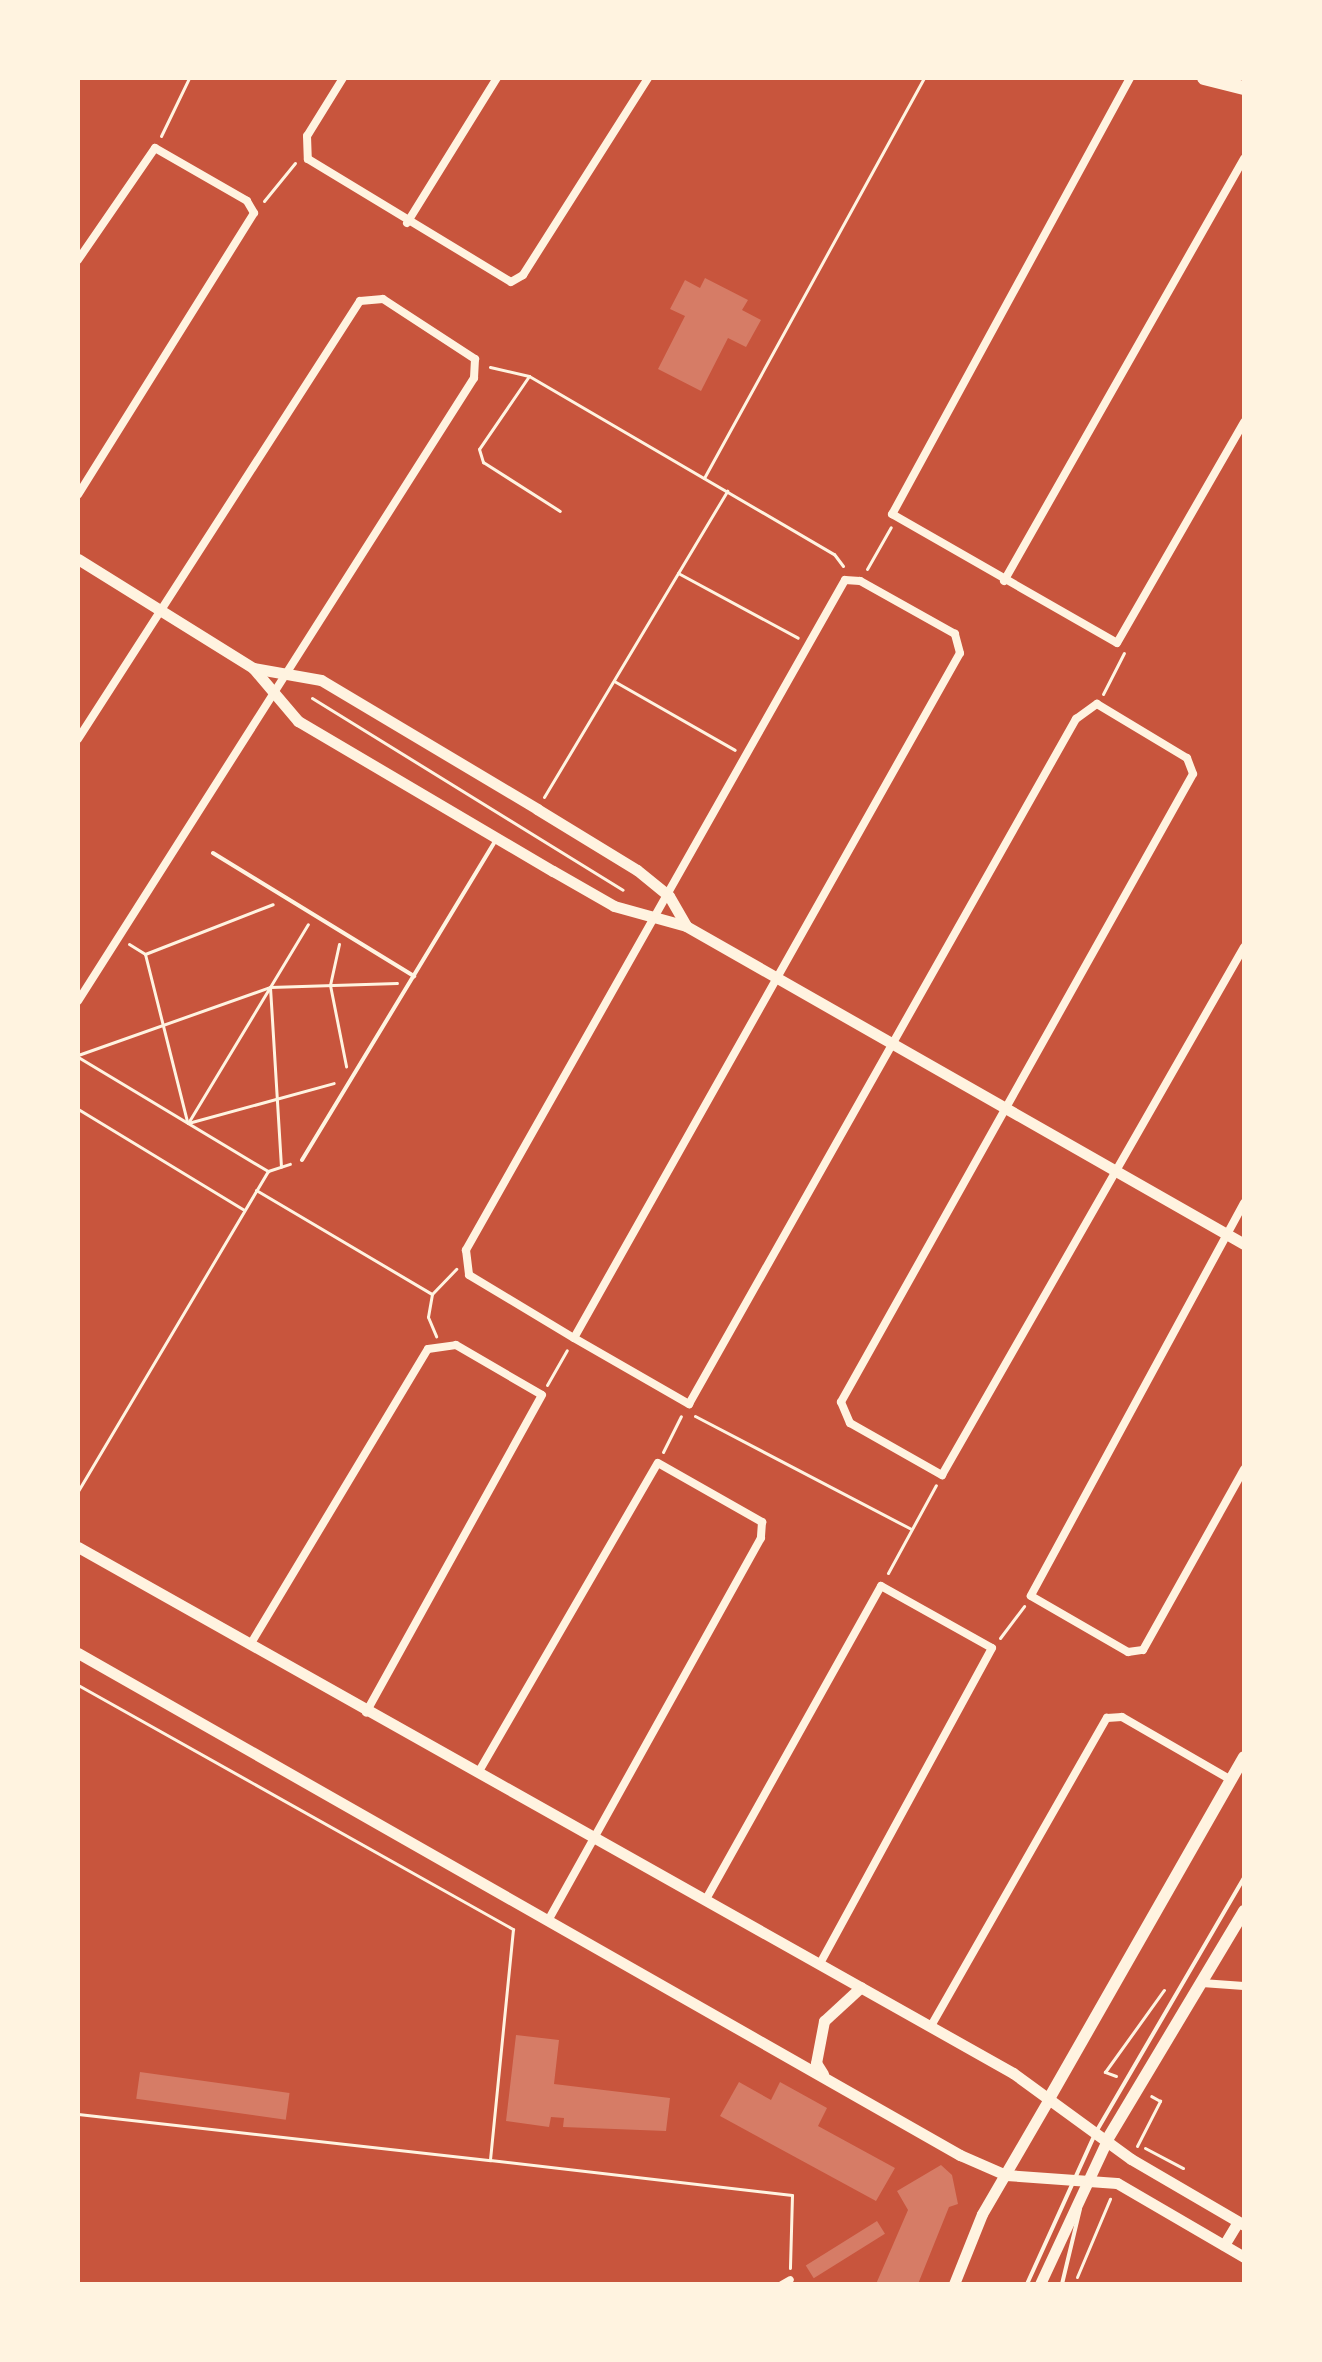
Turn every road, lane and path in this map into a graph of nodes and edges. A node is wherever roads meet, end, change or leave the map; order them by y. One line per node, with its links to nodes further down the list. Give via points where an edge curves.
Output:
1 (189, 78): 9 (path)
2 (343, 78): 10 (street)
3 (497, 78): 13 (street)
4 (648, 78): 13 (street, via 523,275 511,282)
5 (924, 78): 18 (path)
6 (1130, 78): 22 (street, via 894,508)
7 (1204, 78): 8 (main road)
8 (1244, 88)
9 (155, 148): 12 (street, via 247,201); 14 (street)
10 (304, 152): 12 (path); 13 (street)
11 (1244, 158): 27 (street)
12 (254, 213): 20 (street)
13 (407, 223)
14 (78, 260)
15 (478, 364): 16 (path); 28 (street, via 370,296); 32 (street)
16 (529, 376): 18 (path); 21 (path, via 479,449 483,462)
17 (1244, 422): 30 (street)
18 (704, 478): 19 (path)
19 (727, 491): 23 (path); 25 (path)
20 (78, 495)
21 (560, 511)
22 (895, 520): 26 (path); 27 (street)
23 (834, 554)
24 (78, 559): 28 (street)
25 (678, 573): 29 (path); 34 (path)
26 (860, 581): 29 (street, via 845,580); 63 (street, via 961,641)
27 (1004, 581): 30 (street)
28 (161, 611): 31 (street); 40 (street)
29 (807, 642): 42 (street)
30 (1117, 643): 37 (path, via 1126,656)
31 (253, 668): 32 (street); 36 (street)
32 (289, 671): 33 (street); 36 (street)
33 (321, 680): 35 (path); 39 (street)
34 (614, 681): 42 (path); 44 (path)
35 (312, 698): 38 (path); 41 (path)
36 (272, 699): 38 (street); 59 (street)
37 (1097, 704): 69 (street, via 1076,719); 73 (street, via 1194,768)
38 (298, 721): 43 (street)
39 (408, 731): 41 (path); 44 (street)
40 (78, 739)
41 (396, 750): 43 (path); 48 (path)
42 (745, 756): 52 (street)
43 (385, 770): 46 (street)
44 (537, 809): 45 (street)
45 (574, 831): 48 (path); 49 (street)
46 (497, 838): 50 (street); 62 (lane)
47 (213, 853): 53 (lane)
48 (563, 853): 50 (path); 51 (path)
49 (637, 870): 51 (path); 52 (street)
50 (553, 871): 54 (street)
51 (623, 890): 54 (path)
52 (669, 896): 56 (street); 57 (street)
53 (288, 899): 55 (lane); 61 (path)
54 (614, 906): 56 (street)
55 (314, 915): 58 (lane); 66 (path)
56 (653, 921): 57 (street); 85 (street)
57 (686, 926): 63 (street)
58 (342, 932): 62 (lane); 65 (path)
59 (118, 938): 61 (path); 67 (street)
60 (1244, 947): 79 (street)
61 (145, 954): 68 (path)
62 (414, 976): 64 (lane)
63 (777, 980): 69 (street); 87 (street)
64 (409, 983): 65 (path); 71 (lane)
65 (330, 985): 66 (path); 71 (path)
66 (270, 987): 68 (path); 72 (path); 75 (path)
67 (78, 1001)
68 (163, 1024): 70 (path); 75 (path)
69 (893, 1045): 73 (street); 87 (street, via 689,1404)
70 (78, 1056): 75 (path)
71 (349, 1083): 72 (path); 76 (lane)
72 (277, 1093): 75 (path); 77 (path)
73 (1004, 1108): 79 (street); 92 (street, via 842,1413)
74 (78, 1109): 82 (path)
75 (188, 1123): 78 (path)
76 (302, 1160): 77 (path)
77 (281, 1167): 78 (path)
78 (268, 1171): 80 (path)
79 (1115, 1171): 83 (street); 92 (street)
80 (256, 1190): 82 (path); 86 (path)
81 (1244, 1203): 83 (street)
82 (244, 1210): 93 (path)
83 (1227, 1234): 84 (street); 97 (street)
84 (1244, 1244)
85 (463, 1266): 86 (path, via 445,1273); 87 (street)
86 (432, 1294): 88 (path, via 428,1317)
87 (574, 1338): 89 (path)
88 (439, 1342): 89 (street); 98 (street, via 428,1349)
89 (542, 1395): 102 (street)
90 (658, 1463): 94 (path, via 684,1411); 104 (street); 106 (street, via 765,1527)
91 (1244, 1469): 97 (street, via 1138,1652)
92 (942, 1475): 94 (path)
93 (78, 1491)
94 (911, 1529): 96 (path)
95 (78, 1547): 98 (street)
96 (881, 1586): 99 (street); 108 (street)
97 (1031, 1596): 99 (path)
98 (250, 1645): 102 (street)
99 (992, 1648): 112 (street)
100 (78, 1653): 110 (street)
101 (78, 1685): 124 (path, via 513,1929)
102 (366, 1713): 104 (street)
103 (1244, 1757): 105 (main road)
104 (478, 1773): 106 (street)
105 (1231, 1780): 117 (street, via 1111,1716); 120 (main road)
106 (592, 1838): 108 (street); 110 (street)
107 (1244, 1878): 123 (lane)
108 (705, 1901): 112 (street)
109 (1244, 1911): 111 (main road)
110 (548, 1921): 119 (street)
111 (1238, 1931): 113 (main road)
112 (820, 1964): 115 (street)
113 (1202, 1983): 114 (street); 123 (main road)
114 (1244, 1986)
115 (861, 1987): 117 (street); 119 (street, via 820,2031 816,2063)
116 (1165, 1987): 118 (path)
117 (931, 2026): 120 (street)
118 (1105, 2072)
119 (825, 2078): 126 (street)
120 (1050, 2097): 123 (street); 126 (street)
121 (1160, 2101): 125 (path, via 1138,2144)
122 (78, 2114): 124 (path)
123 (1101, 2136): 127 (street); 129 (street)
124 (490, 2160): 132 (path, via 792,2195)
125 (1183, 2168)
126 (1006, 2175): 127 (street); 134 (street)
127 (1080, 2183): 130 (street, via 1117,2183); 135 (lane); 136 (street); 137 (lane, via 1078,2239)
128 (1104, 2211): 138 (path)
129 (1241, 2223): 130 (street)
130 (1224, 2245): 131 (street)
131 (1244, 2257)
132 (790, 2279): 133 (street)
133 (781, 2284)
134 (954, 2284)
135 (1027, 2284)
136 (1040, 2284)
137 (1062, 2284)
138 (1074, 2284)

